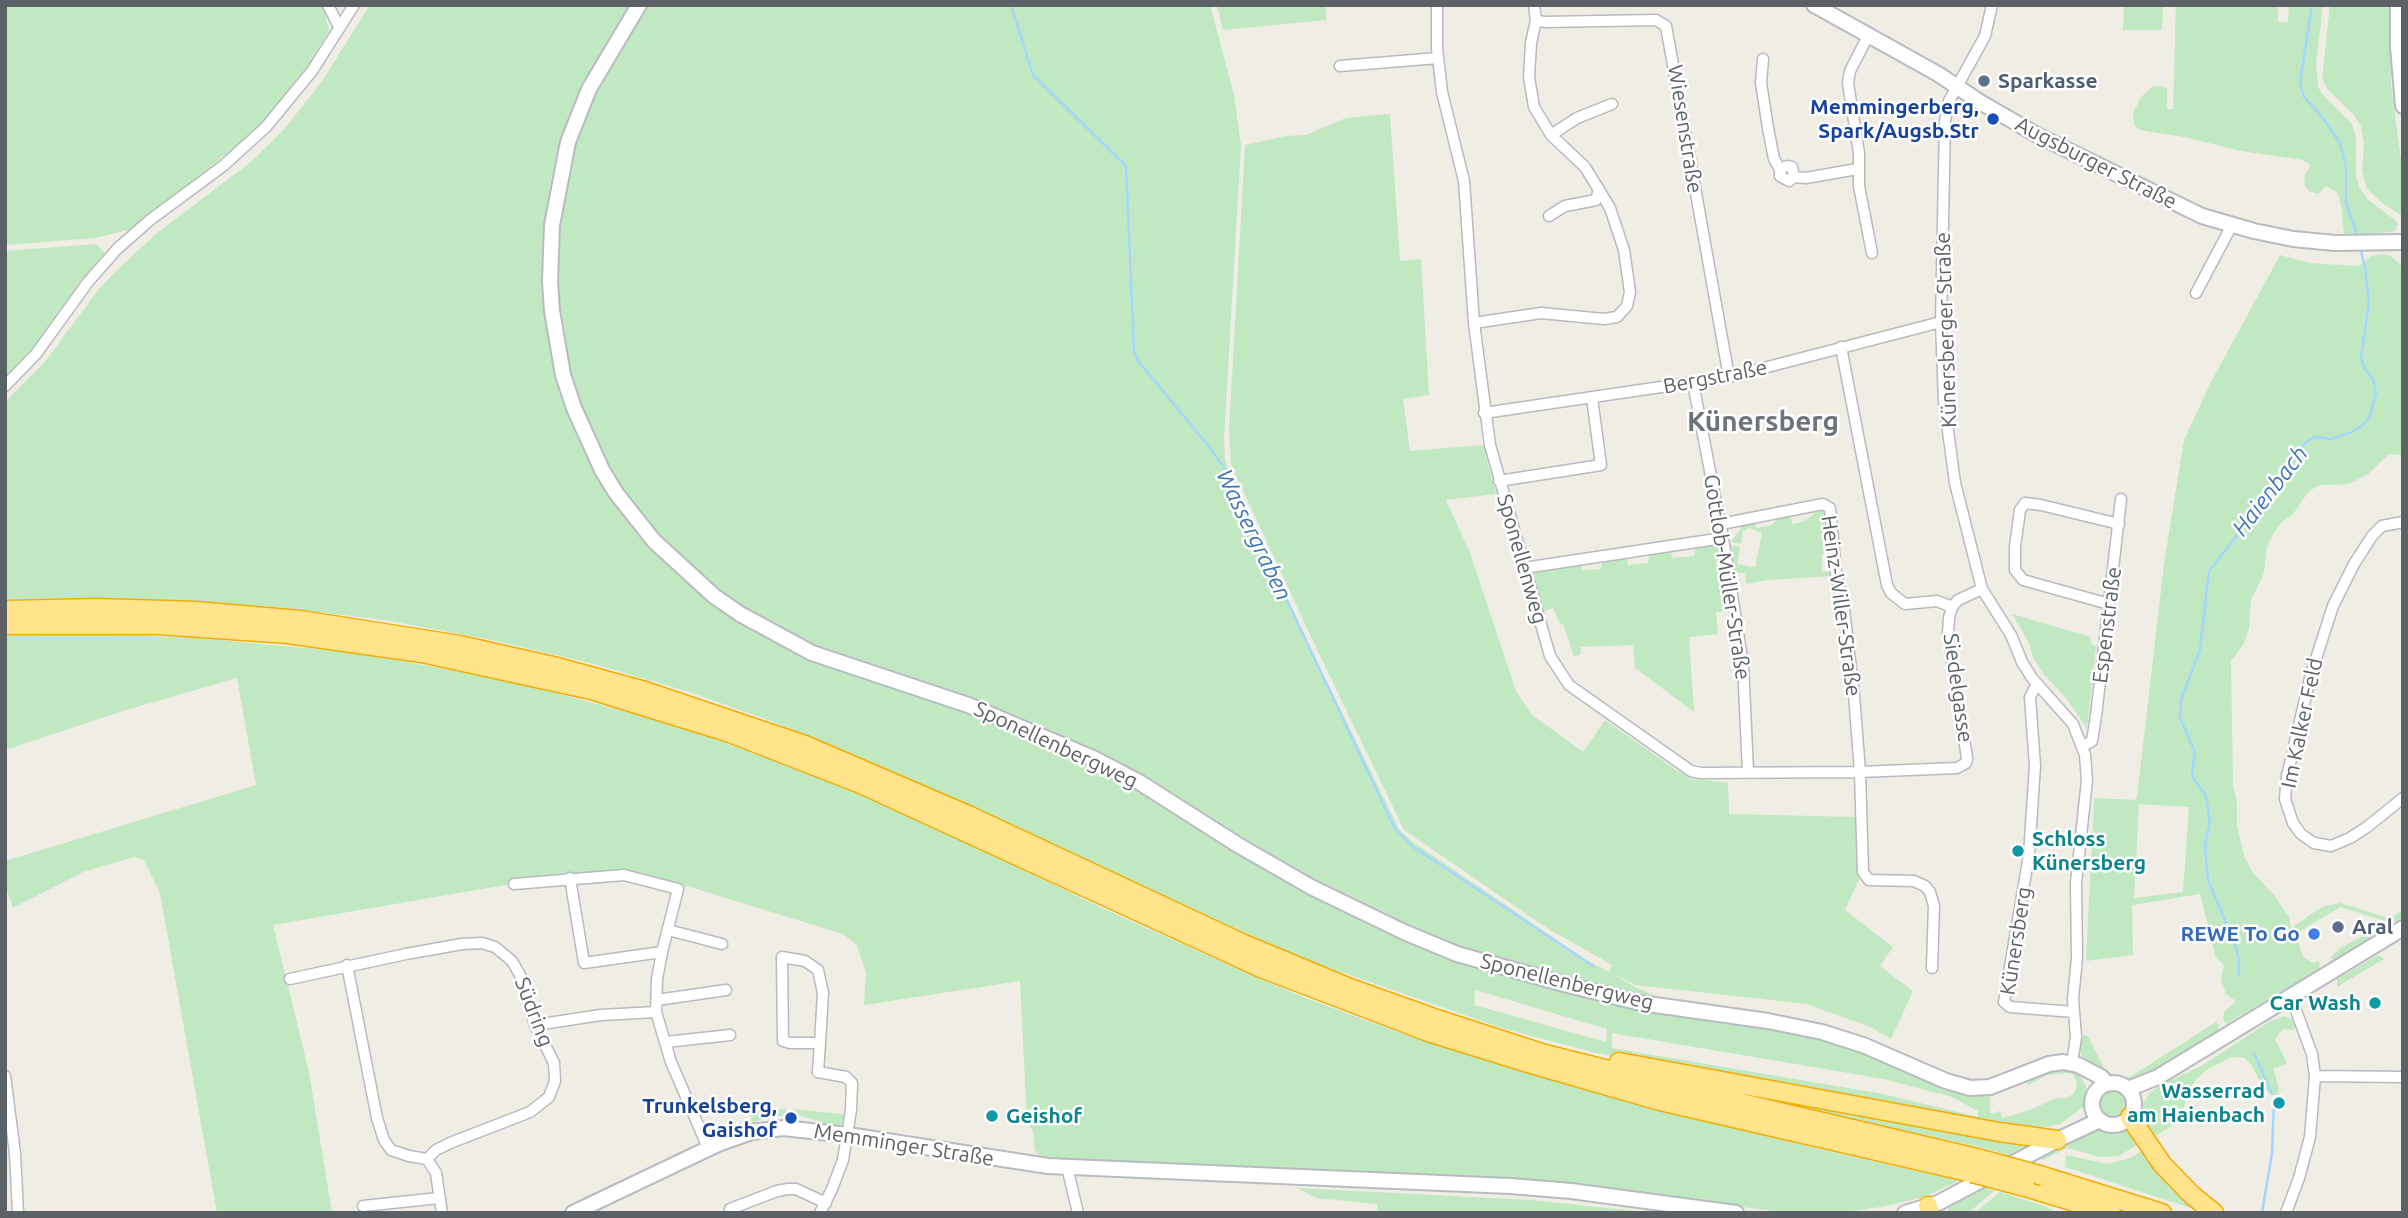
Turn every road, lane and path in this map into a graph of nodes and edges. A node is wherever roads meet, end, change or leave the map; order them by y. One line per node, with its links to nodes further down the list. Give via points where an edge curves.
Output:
1 (328, 5): 10 (street)
2 (354, 5): 10 (street)
3 (639, 5): 71 (street, Sponellenbergweg, via 589,89 568,142 552,225 552,311 563,375 602,470 654,541 714,596 812,653 968,705 1095,759 1311,887 1448,950 1641,1003 1822,1032 1970,1088 1990,1087 2049,1064)
4 (1437, 5): 12 (street, Sponellenweg)
5 (1534, 5): 9 (street)
6 (1814, 5): 11 (street, Augsburger Straße)
7 (1992, 5): 15 (street, Künersberger Straße, via 1985,36)
8 (2398, 5): 17 (street)
9 (1536, 20): 18 (street, via 1531,95); 29 (street, Wiesenstraße, via 1656,20 1666,26)
10 (339, 27): 31 (street, via 312,71 265,127 117,249 36,354)
11 (1869, 34): 15 (street, Augsburger Straße); 19 (street, via 1848,77 1859,153)
12 (1438, 58): 14 (street); 27 (street, Sponellenweg, via 1464,181)
13 (1763, 59): 19 (street, via 1761,83 1774,159 1780,169 1792,167 1794,177 1805,178)
14 (1340, 66)
15 (1957, 85): 22 (street, Augsburger Straße, via 2038,135 2183,207); 26 (street, Künersberger Straße, via 1949,100 1944,135)
16 (1612, 104): 18 (street)
17 (2403, 106)
18 (1551, 135): 20 (street, via 1585,167)
19 (1857, 169): 24 (street)
20 (1599, 188): 21 (street, via 1596,200 1565,206); 27 (street, via 1620,235 1629,273 1627,306 1617,317 1541,313)
21 (1549, 216)
22 (2232, 225): 23 (street, Augsburger Straße, via 2293,239); 25 (street)
23 (2403, 242)
24 (1871, 253)
25 (2196, 293)
26 (1941, 322): 28 (street, Bergstraße); 41 (street, Künersberger Straße, via 1952,464)
27 (1474, 323): 33 (street, Sponellenweg)
28 (1840, 347): 29 (street, Bergstraße); 43 (street, via 1891,593 1905,604 1937,601)
29 (1729, 377): 30 (street, Bergstraße)
30 (1693, 383): 32 (street, Bergstraße); 37 (street, Gottlob-Müller-Straße)
31 (5, 386)
32 (1592, 398): 33 (street, Bergstraße); 34 (street, via 1601,465)
33 (1484, 413): 34 (street, Sponellenweg)
34 (1499, 481): 40 (street, Sponellenweg)
35 (2121, 499): 38 (street, Espenstraße)
36 (2403, 522): 51 (street, Im Kalker Feld, via 2382,526 2372,536 2333,606 2311,674 2285,799 2301,834 2314,843 2331,846 2367,827)
37 (1721, 524): 39 (street, Gottlob-Müller-Straße); 50 (street, Heinz-Willer-Straße, via 1823,504 1830,508)
38 (2119, 524): 42 (street, Espenstraße); 42 (street, via 2030,503 2020,510 2014,565 2018,577)
39 (1723, 538): 40 (street); 49 (street, Gottlob-Müller-Straße, via 1743,664)
40 (1524, 568): 49 (street, Sponellenweg, via 1550,656 1569,685 1691,771)
41 (1982, 589): 43 (street, Siedelgasse, via 1965,595); 46 (street, Künersberger Straße)
42 (2109, 604): 47 (street, Espenstraße, via 2093,737)
43 (1952, 607): 48 (street, Siedelgasse, via 1948,634)
44 (5, 610): 70 (highway, via 196,611 312,622 460,645 645,691 773,733 905,787 1296,967)
45 (5, 625): 84 (highway, via 159,625 288,634 422,653 591,690 730,733 861,784 1180,932 1388,1018 1660,1101)
46 (2037, 684): 47 (street, Künersberger Straße, via 2069,718); 65 (street, Künersberg, via 2030,696 2035,766 2029,855 2004,1002 2010,1007)
47 (2083, 746): 65 (street, Künersberger Straße, via 2087,780 2076,883)
48 (1966, 763): 50 (street, Sponellenweg, via 1957,768)
49 (1748, 772): 50 (street, Sponellenweg)
50 (1860, 772): 59 (street, via 1865,877 1914,881 1930,892 1934,906)
51 (2403, 797)
52 (570, 878): 53 (street); 55 (street, via 624,875 678,888); 57 (street, via 584,963)
53 (514, 884)
54 (2403, 928): 62 (street)
55 (667, 930): 56 (street); 57 (street)
56 (722, 944)
57 (662, 952): 63 (street)
58 (346, 965): 60 (street, Südring); 66 (street, Südring, via 462,944 495,947 520,975); 82 (street, via 384,1140 391,1150)
59 (1931, 968)
60 (289, 979)
61 (726, 990): 63 (street)
62 (2291, 997): 73 (street, via 2312,1054); 76 (street, via 2158,1077)
63 (657, 1000): 64 (street)
64 (656, 1012): 66 (street); 68 (street)
65 (2074, 1012): 71 (street, Künersberger Straße)
66 (535, 1025): 82 (street, Südring, via 554,1063 555,1081 549,1097 530,1112 436,1150)
67 (730, 1035): 68 (street)
68 (666, 1042): 80 (street)
69 (820, 1043): 69 (street, via 818,970 805,961 782,957 783,1041); 78 (street, via 818,1072 846,1077 852,1083)
70 (1545, 1054): 79 (highway, via 1634,1065); 84 (highway)
71 (2078, 1065): 75 (street, via 2101,1077)
72 (5, 1076): 81 (street)
73 (2315, 1076): 74 (street); 102 (street, via 2310,1137)
74 (2403, 1077)
75 (2101, 1088): 76 (street, via 2121,1084); 77 (street, via 2093,1099)
76 (2130, 1102): 77 (street, via 2118,1124 2110,1125); 101 (highway, via 2162,1164)
77 (2096, 1115): 79 (street)
78 (848, 1135): 80 (street, Memminger Straße, via 783,1128 744,1134); 83 (street, Memminger Straße); 87 (street)
79 (2057, 1140): 90 (street)
80 (708, 1148): 93 (street, Memminger Straße)
81 (10, 1153): 91 (street)
82 (427, 1159): 86 (street, via 436,1173)
83 (1067, 1167): 95 (street); 96 (street, Memminger Straße, via 1447,1182 1571,1191)
84 (1969, 1167): 85 (highway, via 1987,1185); 100 (highway, bridge, via 2043,1176)
85 (2020, 1190): 98 (highway); 99 (highway)
86 (439, 1198): 88 (street); 92 (street)
87 (826, 1203): 89 (street, via 788,1189); 94 (street)
88 (363, 1206)
89 (730, 1209)
90 (1929, 1209): 97 (street)
91 (18, 1213)
92 (442, 1213)
93 (573, 1213)
94 (820, 1213)
95 (1078, 1213)
96 (1736, 1213)
97 (1905, 1213)
98 (2063, 1213)
99 (2111, 1213)
100 (2162, 1213)
101 (2214, 1213)
102 (2286, 1213)

